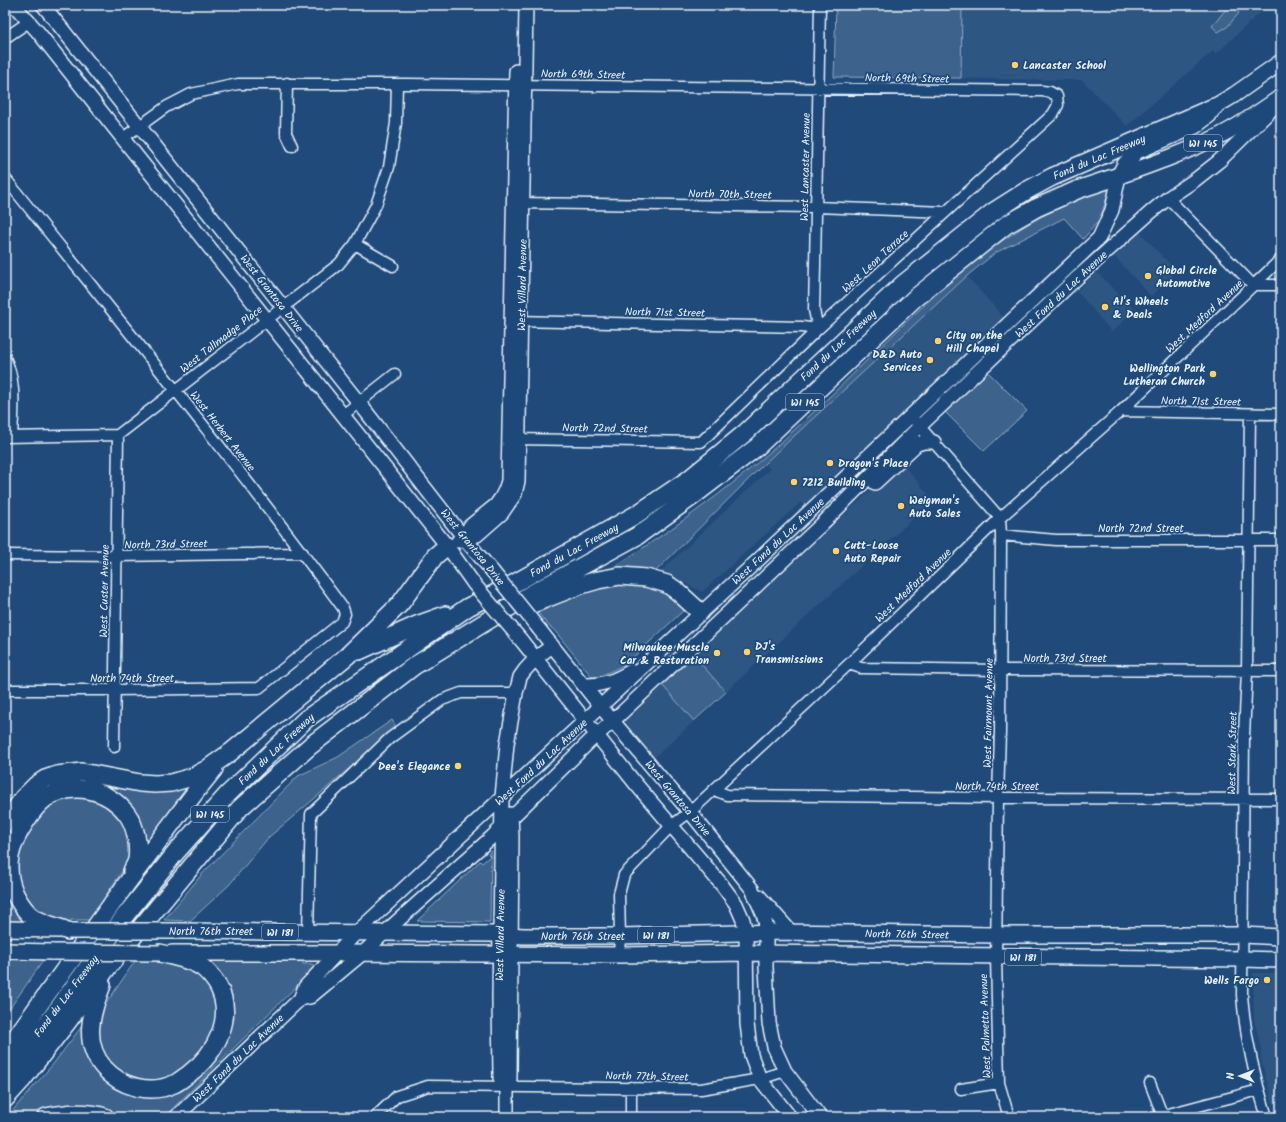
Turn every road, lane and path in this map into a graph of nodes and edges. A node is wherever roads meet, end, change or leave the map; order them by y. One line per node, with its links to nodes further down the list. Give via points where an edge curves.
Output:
1 (14, 5): 6 (street, West Grantosa Drive)
2 (517, 5): 11 (street, West Villard Avenue)
3 (526, 5): 11 (street, West Villard Avenue)
4 (820, 5): 12 (street, West Lancaster Avenue)
5 (48, 6): 6 (street); 16 (street, West Grantosa Drive)
6 (30, 21): 7 (street); 17 (street, West Grantosa Drive)
7 (5, 38)
8 (1281, 62): 15 (main road, WI 145)
9 (287, 83): 10 (street, North 69th Street); 16 (street, North 69th Street, via 238,84 191,94 166,107); 18 (street, via 286,133)
10 (397, 84): 11 (street, North 69th Street); 25 (street, West Tallmadge Place, via 396,123 389,167 376,205)
11 (520, 85): 12 (street, North 69th Street); 22 (street, West Villard Avenue)
12 (819, 89): 13 (street, North 69th Street, via 1042,91); 23 (street, West Lancaster Avenue)
13 (1057, 96): 24 (street, West Leon Terrace, via 1058,105 1053,114)
14 (1281, 98): 19 (main road, West Fond du Lac Avenue / WI 145, via 1218,136 1160,162); 21 (street, West Fond du Lac Avenue, via 1218,162)
15 (1214, 107): 19 (main road, via 1209,115 1195,126 1137,151 1125,164); 59 (highway, Fond du Lac Freeway / WI 145, via 1052,177 993,212 903,284 745,433 688,479 637,514)
16 (140, 126): 17 (street, North 69th Street); 30 (street, West Grantosa Drive)
17 (123, 138): 31 (street, West Grantosa Drive)
18 (292, 146)
19 (1120, 176): 42 (street, West Fond du Lac Avenue, via 1112,210 1099,238); 62 (highway, Fond du Lac Freeway / WI 145, via 1077,190 1006,225 915,298 757,447 693,496 637,536 531,594)
20 (5, 178): 36 (street, West Herbert Avenue)
21 (1168, 198): 28 (street); 43 (street, West Fond du Lac Avenue, via 1106,251)
22 (519, 203): 23 (street, North 70th Street); 32 (street, West Villard Avenue)
23 (816, 207): 24 (street, North 70th Street); 33 (street, West Lancaster Avenue, via 814,310)
24 (945, 212): 33 (street, West Leon Terrace)
25 (355, 244): 27 (street); 30 (street, West Tallmadge Place, via 338,264)
26 (1281, 259): 28 (street, West Medford Avenue)
27 (393, 266)
28 (1253, 285): 29 (street); 38 (street, West Medford Avenue)
29 (1281, 286)
30 (283, 306): 31 (street, West Tallmadge Place); 37 (street, West Grantosa Drive)
31 (267, 319): 36 (street, West Tallmadge Place); 41 (street, West Grantosa Drive)
32 (516, 321): 33 (street, North 71st Street); 46 (street, West Villard Avenue)
33 (818, 329): 47 (street, West Leon Terrace)
34 (5, 358): 45 (street, via 13,382)
35 (394, 374): 37 (street)
36 (176, 390): 44 (street, West Tallmadge Place); 56 (street, West Herbert Avenue)
37 (359, 403): 41 (street); 52 (street, West Grantosa Drive)
38 (1121, 411): 39 (street, North 71st Street); 50 (street, West Medford Avenue)
39 (1250, 414): 40 (street, North 71st Street); 53 (street, West Stark Street)
40 (1281, 414)
41 (344, 416): 55 (street, West Grantosa Drive)
42 (910, 416): 43 (street); 60 (street, West Fond du Lac Avenue)
43 (920, 426): 48 (street); 49 (street, West Fond du Lac Avenue)
44 (118, 435): 45 (street); 58 (street, West Custer Avenue)
45 (8, 437)
46 (514, 439): 47 (street, North 72nd Street); 52 (street, West Villard Avenue, via 518,481 512,501 477,535)
47 (701, 442)
48 (934, 442): 49 (street, via 917,444 852,504); 50 (street)
49 (840, 506): 61 (street, West Fond du Lac Avenue)
50 (1000, 518): 51 (street, West Fairmount Avenue); 67 (street, West Medford Avenue)
51 (1001, 535): 53 (street, North 72nd Street, via 1056,540); 68 (street, West Fairmount Avenue)
52 (464, 538): 55 (street, West Villard Avenue); 63 (street, West Grantosa Drive, bridge)
53 (1248, 540): 54 (street, North 72nd Street); 69 (street, West Stark Street)
54 (1281, 540)
55 (447, 546): 64 (highway, via 436,556 400,604); 66 (street, West Grantosa Drive, bridge, via 474,584)
56 (303, 553): 58 (street, North 73rd Street); 72 (street, West Herbert Avenue, via 344,608 345,614 342,622)
57 (5, 555): 58 (street, North 73rd Street)
58 (117, 556): 74 (street, West Custer Avenue)
59 (468, 607): 64 (highway, via 418,625); 124 (highway, Fond du Lac Freeway / WI 145, via 306,719 227,795 177,851 124,917 55,1013)
60 (700, 612): 61 (street); 62 (highway, via 667,584 646,578 620,576 581,585); 65 (street, West Fond du Lac Avenue)
61 (722, 618): 78 (street, West Fond du Lac Avenue)
62 (483, 624): 120 (highway, Fond du Lac Freeway / WI 145, via 414,666 369,700 310,746 240,808)
63 (552, 646): 66 (street, West Villard Avenue); 71 (street, West Grantosa Drive)
64 (347, 656): 81 (highway)
65 (654, 656): 71 (street, via 608,683); 76 (street, West Fond du Lac Avenue)
66 (536, 658): 75 (street, West Villard Avenue, via 520,677); 77 (street, West Grantosa Drive)
67 (849, 664): 68 (street, North 73rd Street, via 861,668); 83 (street, West Medford Avenue)
68 (1001, 670): 69 (street, North 73rd Street); 84 (street, West Fairmount Avenue)
69 (1247, 670): 70 (street, North 73rd Street); 85 (street, West Stark Street)
70 (1281, 671)
71 (584, 686): 76 (street, West Grantosa Drive)
72 (259, 688): 74 (street, North 74th Street)
73 (5, 690): 74 (street, North 74th Street)
74 (115, 690): 80 (street, West Custer Avenue)
75 (516, 693): 82 (street, West Villard Avenue, via 507,744); 98 (street, via 461,693 442,700 390,738 311,814)
76 (600, 706): 77 (street, West Fond du Lac Avenue); 78 (street, West Grantosa Drive)
77 (585, 720): 79 (street, West Grantosa Drive); 82 (street, West Fond du Lac Avenue)
78 (613, 721): 79 (street, West Fond du Lac Avenue); 87 (street, West Grantosa Drive)
79 (597, 735): 88 (street, West Fond du Lac Avenue); 90 (street, West Grantosa Drive)
80 (114, 747)
81 (231, 752): 89 (highway, via 192,777 171,783 140,783 82,772 57,775 36,785); 93 (highway, via 197,790)
82 (505, 790): 88 (street, West Villard Avenue); 91 (street, West Villard Avenue); 99 (street, West Fond du Lac Avenue)
83 (714, 790): 84 (street, North 74th Street, via 726,795); 87 (street, West Medford Avenue)
84 (998, 798): 85 (street, North 74th Street); 105 (street, West Fairmount Avenue)
85 (1244, 798): 86 (street, North 74th Street); 106 (street, West Stark Street)
86 (1281, 799)
87 (690, 812): 90 (street, West Medford Avenue); 92 (street, West Grantosa Drive)
88 (512, 818): 91 (street, West Fond du Lac Avenue); 104 (street, West Villard Avenue)
89 (5, 823)
90 (672, 826): 94 (street, West Grantosa Drive); 107 (street, West Medford Avenue, via 624,875 619,894)
91 (502, 828): 103 (street, West Fond du Lac Avenue); 104 (street, West Villard Avenue)
92 (738, 870): 94 (street); 95 (street, West Grantosa Drive)
93 (127, 883): 97 (highway, via 136,861 137,844 130,818 120,806 94,791 77,789 62,791 46,799 30,815 14,843 9,858 10,884 30,915); 122 (highway)
94 (722, 885): 100 (street, West Grantosa Drive, via 736,904)
95 (752, 889): 101 (street, West Grantosa Drive, via 764,914); 102 (street)
96 (5, 929): 97 (main road, North 76th Street / WI 181)
97 (68, 931): 98 (main road, North 76th Street / WI 181, bridge)
98 (308, 932): 99 (main road, North 76th Street / WI 181)
99 (356, 933): 103 (main road, North 76th Street / WI 181); 111 (street, West Fond du Lac Avenue)
100 (746, 933): 101 (main road, North 76th Street / WI 181); 107 (main road, North 76th Street / WI 181); 113 (street, West Grantosa Drive)
101 (766, 933): 102 (main road, North 76th Street / WI 181); 115 (street, West Grantosa Drive)
102 (792, 933): 105 (main road, North 76th Street / WI 181)
103 (383, 934): 104 (main road, North 76th Street / WI 181); 112 (street, West Fond du Lac Avenue)
104 (506, 935): 107 (main road, North 76th Street / WI 181); 114 (street, West Villard Avenue)
105 (997, 935): 106 (main road, North 76th Street / WI 181); 117 (street, West Fairmount Avenue)
106 (1242, 935): 108 (main road, North 76th Street / WI 181); 118 (street, West Stark Street)
107 (620, 936): 116 (street, West Medford Avenue)
108 (1281, 937)
109 (5, 951): 110 (main road, North 76th Street / WI 181, bridge)
110 (160, 953): 111 (main road, North 76th Street / WI 181); 120 (highway, via 202,967 214,979 221,992 224,1016 222,1029 206,1057 195,1069 174,1084 158,1089 130,1086 116,1079 99,1062 93,1050 90,1036 91,1020 94,1004)
111 (338, 953): 112 (main road, North 76th Street / WI 181); 121 (street, West Fond du Lac Avenue, via 305,987)
112 (363, 953): 114 (main road, North 76th Street / WI 181); 121 (street, West Fond du Lac Avenue, via 310,997)
113 (747, 953): 115 (main road, North 76th Street / WI 181); 116 (main road, North 76th Street / WI 181); 125 (street, West Grantosa Drive, via 747,1024 751,1055)
114 (505, 954): 116 (main road, North 76th Street / WI 181); 128 (street, West Villard Avenue, via 500,1078)
115 (766, 954): 117 (main road, North 76th Street / WI 181); 123 (street, West Grantosa Drive, via 769,1023 774,1047)
116 (619, 956)
117 (996, 957): 118 (main road, North 76th Street / WI 181); 127 (street, West Palmetto Avenue)
118 (1243, 959): 119 (main road, North 76th Street / WI 181); 131 (street, West Stark Street, via 1244,1022)
119 (1281, 960)
120 (108, 967): 132 (highway, Fond du Lac Freeway / WI 145, via 65,1026)
121 (300, 999): 136 (street, West Fond du Lac Avenue)
122 (5, 1052)
123 (784, 1071): 125 (street, North 77th Street); 141 (street, West Grantosa Drive)
124 (5, 1076)
125 (760, 1079): 129 (street, North 77th Street, via 701,1089); 140 (street, West Grantosa Drive)
126 (1150, 1083): 133 (street)
127 (999, 1084): 130 (street); 142 (street, West Palmetto Avenue)
128 (506, 1086): 129 (street, North 77th Street); 137 (street, via 428,1086 398,1096); 138 (street, West Villard Avenue)
129 (631, 1087): 139 (street)
130 (961, 1089)
131 (1259, 1090): 133 (street); 143 (street)
132 (5, 1099)
133 (1161, 1116)
134 (46, 1117): 135 (highway, via 75,1113)
135 (105, 1117)
136 (176, 1117)
137 (375, 1117)
138 (507, 1117)
139 (631, 1117)
140 (790, 1117)
141 (820, 1117)
142 (1010, 1117)
143 (1268, 1117)

